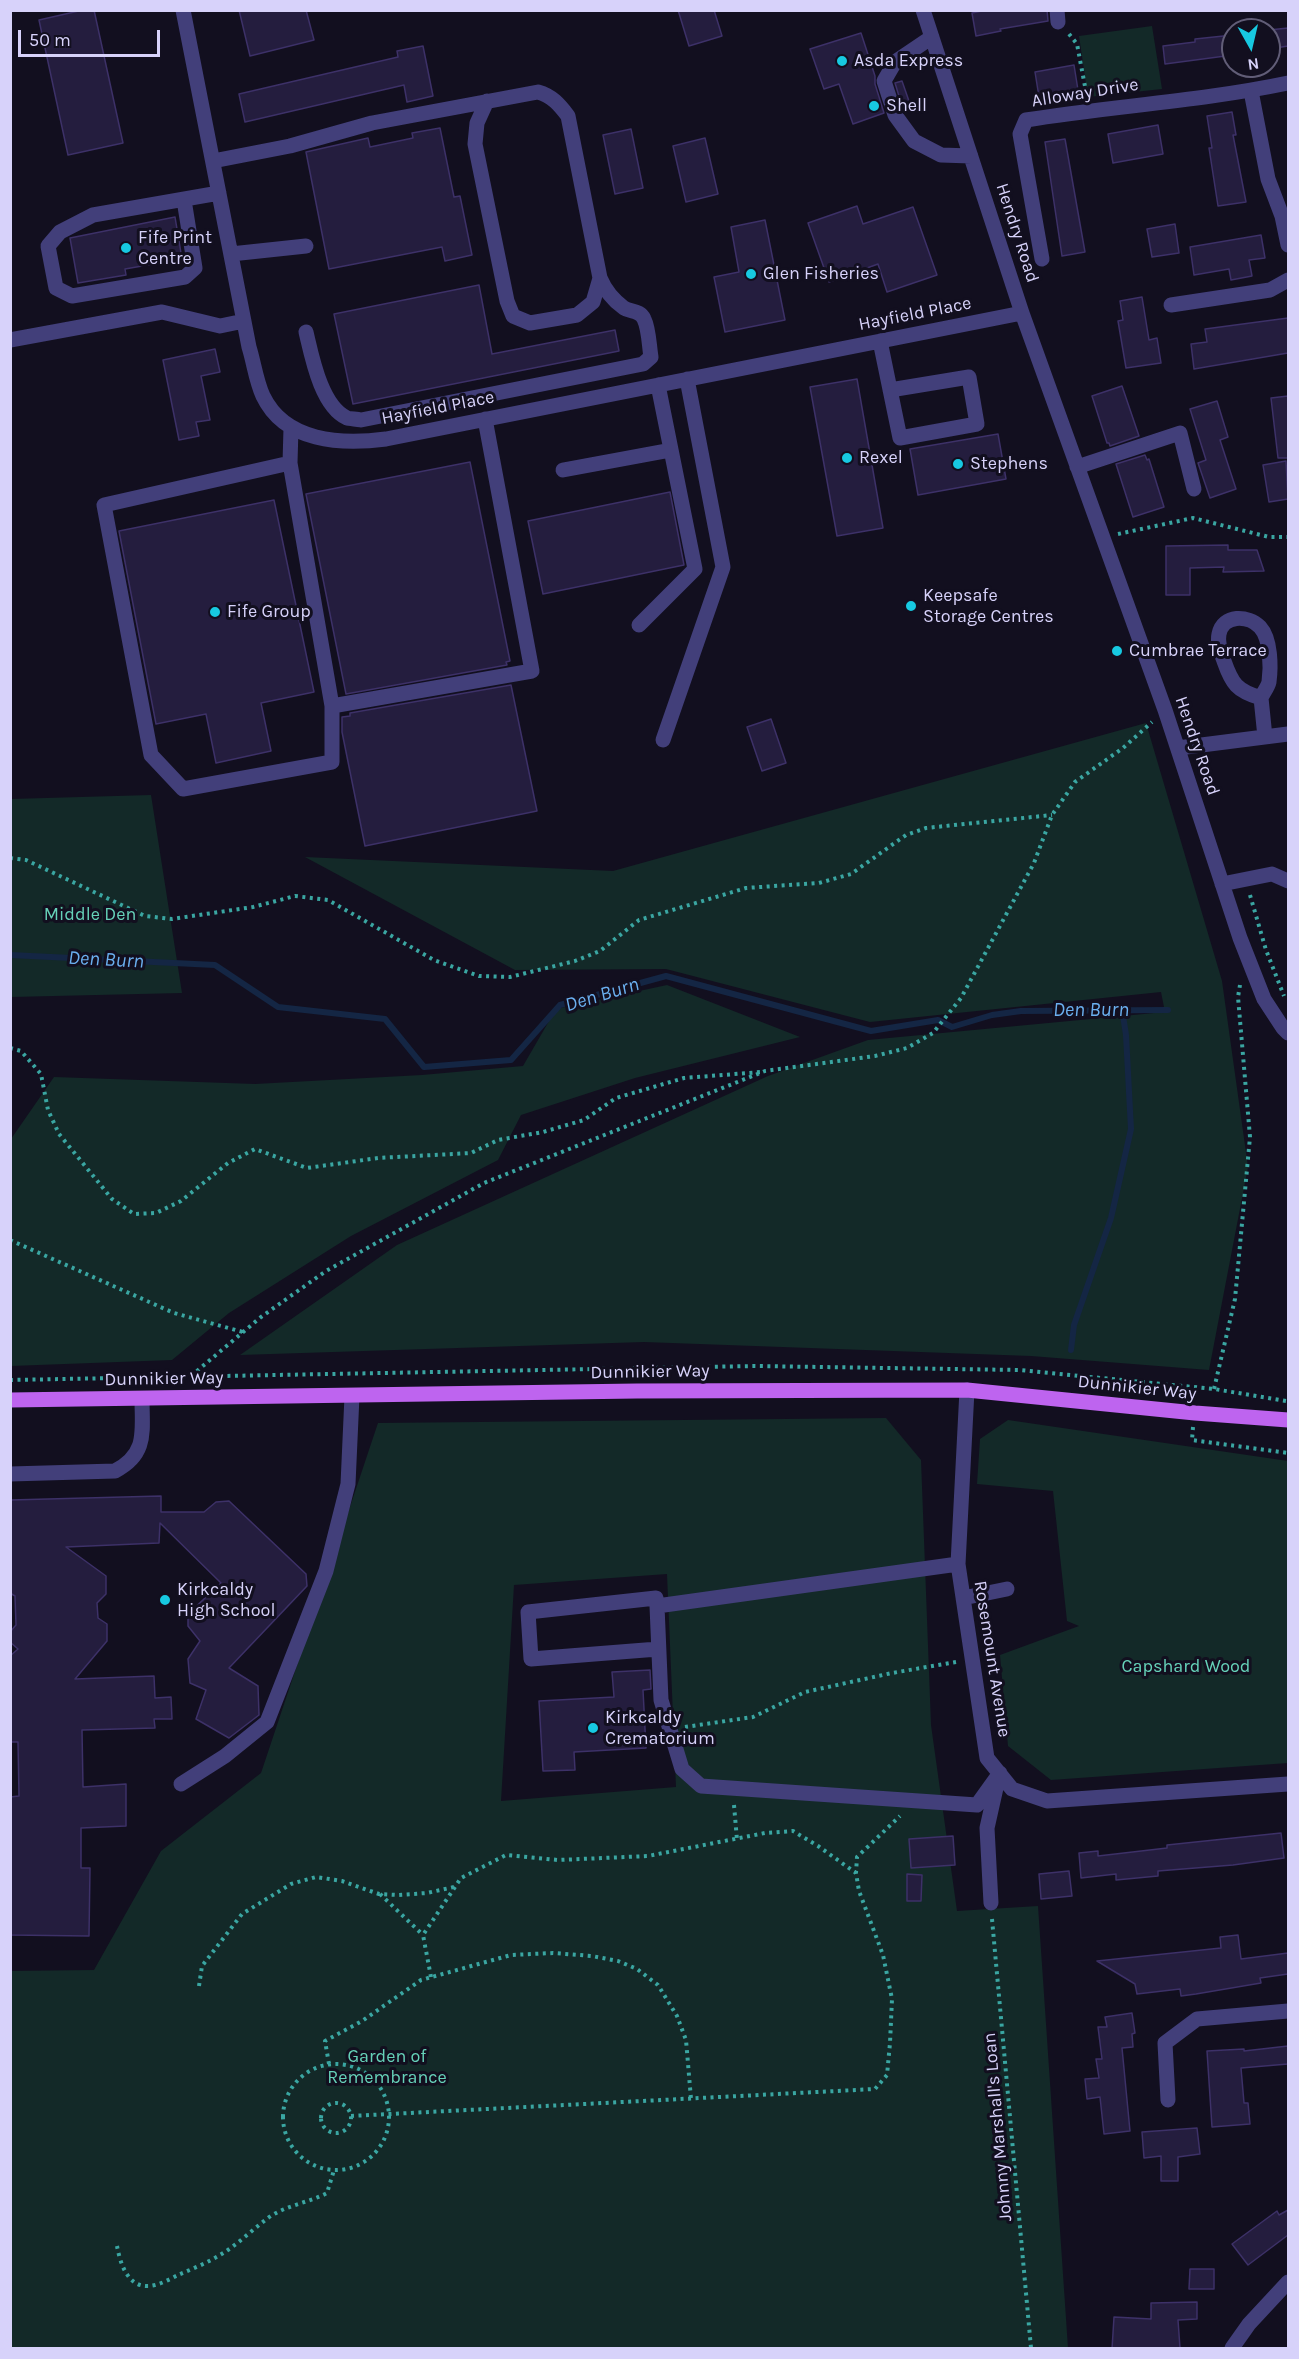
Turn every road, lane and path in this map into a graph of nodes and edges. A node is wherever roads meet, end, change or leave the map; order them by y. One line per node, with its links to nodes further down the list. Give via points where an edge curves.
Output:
1 (183, 10): 10 (street, Hayfield Place)
2 (923, 10): 4 (street, Hendry Road)
3 (1058, 16): 8 (path, via 1077,44)
4 (932, 37): 9 (street, Hendry Road); 9 (street, via 895,62 884,81 895,115 914,141 941,155)
5 (1288, 83): 6 (street, Alloway Drive)
6 (1251, 91): 8 (street, Alloway Drive); 13 (street, via 1268,179)
7 (487, 101): 10 (street, via 372,123 290,146); 17 (street, via 538,92 548,95 568,116); 17 (street, via 477,123 475,144 513,316 530,323 576,315 593,302)
8 (1089, 110): 16 (street, Alloway Drive, via 1026,120 1020,134)
9 (971, 156): 20 (street, Hendry Road)
10 (213, 161): 11 (street, Hayfield Place)
11 (219, 193): 12 (street); 15 (street, Hayfield Place)
12 (184, 200): 12 (street, via 93,215 60,232 48,246 56,288 72,296 185,277 195,268)
13 (1288, 245)
14 (306, 246): 15 (street)
15 (231, 254): 21 (street, Hayfield Place)
16 (1042, 259)
17 (600, 278): 22 (street, via 616,301 645,320 651,357 643,364 361,420 347,418 336,410 324,391)
18 (1288, 280): 19 (street, via 1270,290)
19 (1172, 305)
20 (1022, 313): 24 (street, Hayfield Place); 32 (street, Hendry Road)
21 (244, 321): 23 (street, via 220,326 162,312); 29 (street, Hayfield Place, via 262,395 273,413)
22 (306, 332)
23 (10, 340)
24 (880, 341): 25 (street, Hayfield Place); 27 (street)
25 (687, 380): 26 (street, Hayfield Place); 43 (street, via 723,567)
26 (658, 385): 28 (street, Hayfield Place); 30 (street)
27 (890, 390): 27 (street, via 900,438 977,424 969,377)
28 (485, 419): 29 (street, Hayfield Place, via 357,443 329,441); 39 (street, via 532,671)
29 (291, 428): 31 (street)
30 (671, 450): 33 (street); 37 (street, via 695,569)
31 (290, 463): 39 (street); 39 (street, via 104,505 151,755 183,789 332,762)
32 (1077, 467): 34 (street, via 1180,433); 35 (street, Hendry Road)
33 (563, 470)
34 (1194, 489)
35 (1102, 537): 36 (path, via 1193,518 1269,537); 40 (street, Hendry Road)
36 (1288, 537)
37 (639, 625)
38 (1261, 698): 38 (street, via 1247,694 1230,679 1218,635 1233,618 1261,628 1267,642 1269,683); 42 (street)
39 (332, 706)
40 (1165, 710): 44 (street, Hendry Road); 45 (path, via 1124,748 1075,782)
41 (1288, 734): 42 (street)
42 (1265, 737): 44 (street)
43 (663, 740)
44 (1178, 748): 49 (street, Hendry Road)
45 (1052, 815): 46 (path, via 926,828 906,835 851,874 819,882 746,888 639,920 600,951 575,962 510,977 479,976 434,960 328,900 295,896 172,919 145,916 26,860); 54 (path, via 1034,863 961,998 933,1033 907,1048 874,1056)
46 (10, 858)
47 (1246, 878): 48 (street, via 1272,874); 49 (street); 51 (path, via 1266,950)
48 (1288, 881)
49 (1222, 884): 50 (street, Hendry Road)
50 (1247, 955): 52 (street, Hendry Road, via 1264,999); 63 (path, via 1238,997 1250,1137 1235,1299 1214,1389)
51 (1288, 1005)
52 (1288, 1033)
53 (10, 1048): 54 (path, via 21,1051 41,1074 48,1110 59,1134 112,1199 134,1214 156,1213 181,1201 228,1162 255,1149 307,1168 378,1158 471,1153 498,1140 584,1120 616,1098 684,1078)
54 (765, 1071): 56 (path, via 484,1183 326,1271)
55 (10, 1240): 56 (path, via 174,1313)
56 (243, 1332): 57 (path)
57 (191, 1376)
58 (1198, 1389): 64 (path)
59 (967, 1390): 60 (main road, Dunnikier Way); 64 (main road, Dunnikier Way); 68 (street, Rosemount Avenue)
60 (352, 1396): 61 (main road, Dunnikier Way); 76 (street, via 348,1484 326,1570 267,1722 225,1756)
61 (142, 1399): 62 (main road, Dunnikier Way); 67 (street, via 142,1438 129,1464 115,1472)
62 (10, 1400)
63 (1288, 1402)
64 (1195, 1413): 65 (main road, Dunnikier Way); 66 (path, via 1192,1440)
65 (1288, 1420)
66 (1288, 1453)
67 (10, 1474)
68 (958, 1564): 70 (street, Rosemount Avenue); 71 (street)
69 (1006, 1589): 70 (street)
70 (963, 1598): 73 (street, Rosemount Avenue)
71 (657, 1606): 72 (street); 72 (street, via 656,1598 528,1612 531,1659)
72 (658, 1649): 74 (street, via 661,1700)
73 (972, 1660): 74 (path, via 892,1672 805,1692 753,1717); 75 (street, Rosemount Avenue, via 987,1758)
74 (669, 1729): 78 (street, via 682,1769 701,1786)
75 (1000, 1773): 77 (street, Rosemount Avenue, via 1012,1789 1047,1801); 79 (street, via 976,1804); 84 (street, via 987,1828)
76 (181, 1784)
77 (1288, 1784)
78 (732, 1788): 79 (street); 80 (path)
79 (915, 1800): 81 (path, via 857,1857)
80 (737, 1840): 81 (path, via 793,1831); 82 (path, via 648,1856 558,1860 506,1855 461,1878)
81 (856, 1873): 90 (path, via 883,1955 892,1999 886,2074 875,2089)
82 (455, 1887): 83 (path, via 426,1893); 85 (path)
83 (379, 1894): 85 (path); 87 (path, via 316,1877 291,1884 242,1914 202,1966)
84 (991, 1903): 97 (path, Johnny Marshall's Loan)
85 (423, 1935): 86 (path)
86 (431, 1977): 89 (path, via 325,2041); 90 (path, via 511,1955 553,1953 601,1957 637,1969 658,1985 677,2016 686,2040)
87 (199, 1986)
88 (1288, 2011): 91 (street, via 1197,2019 1165,2043)
89 (329, 2064): 92 (path, via 346,2064 370,2076 386,2097); 94 (path, via 312,2068 298,2079 287,2093 282,2110 283,2127 301,2158 316,2167)
90 (691, 2099): 92 (path)
91 (1168, 2100)
92 (389, 2114): 93 (path); 94 (path, via 380,2148 351,2168)
93 (351, 2116): 93 (path, via 346,2130 337,2134 327,2131 320,2118 327,2105 337,2103 346,2107)
94 (334, 2170): 95 (path, via 327,2193 287,2207 221,2255 167,2281 147,2287 137,2283 121,2264)
95 (117, 2246)
96 (1288, 2282): 98 (street)
97 (1031, 2349)
98 (1232, 2349)

